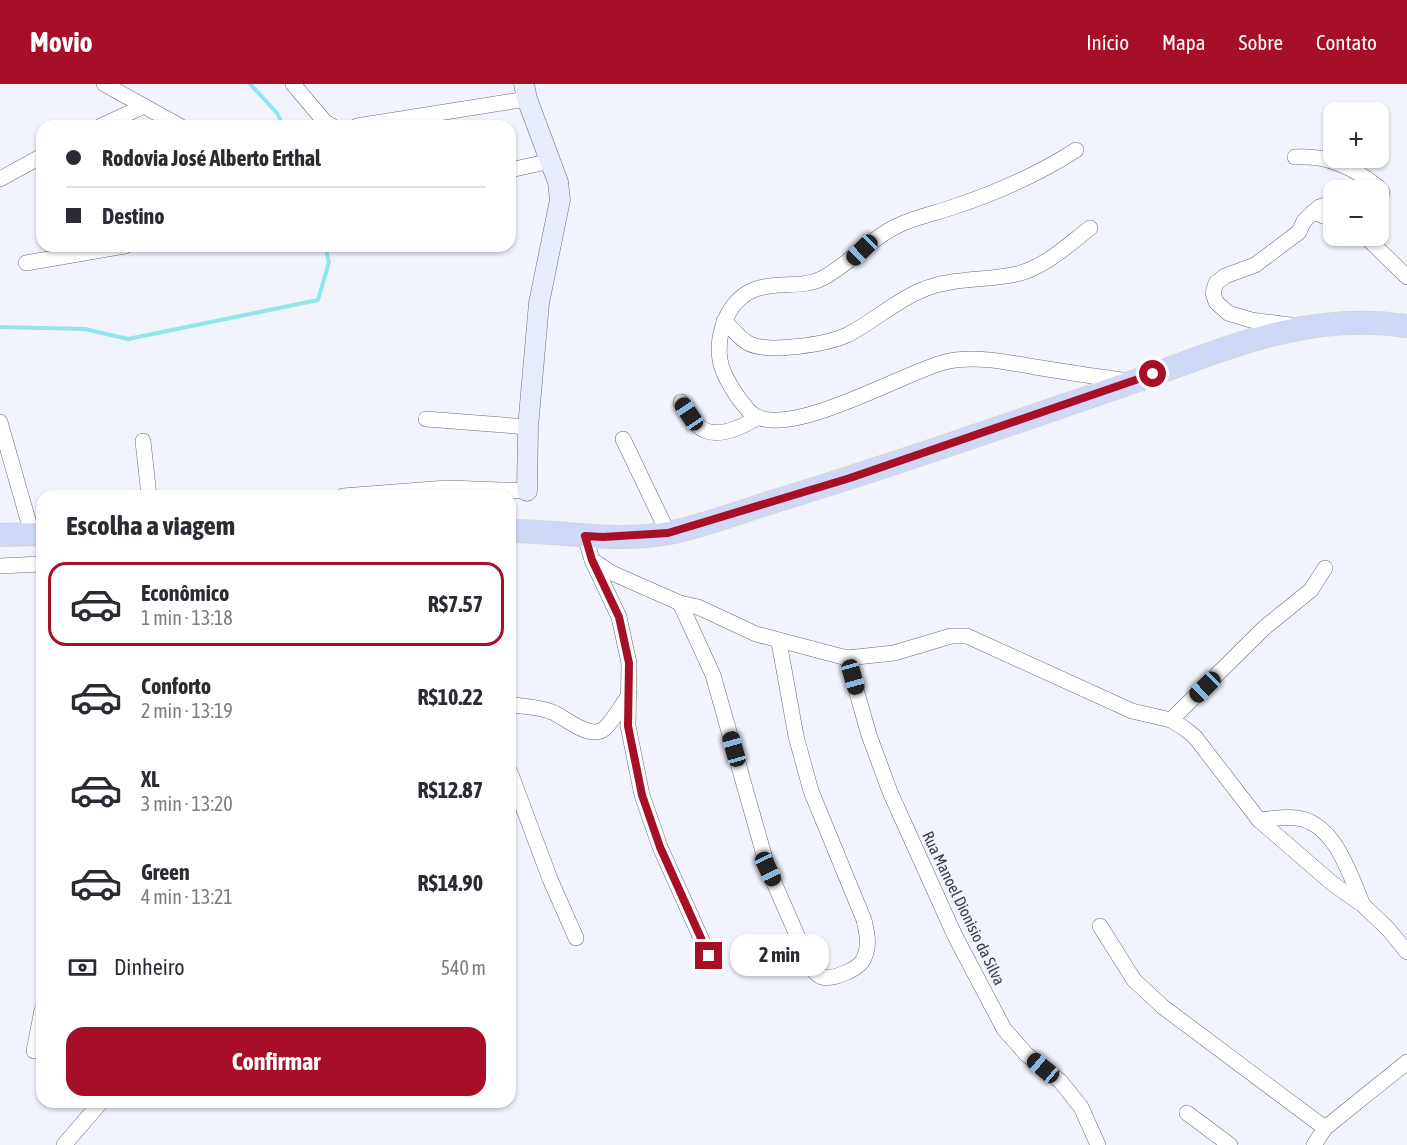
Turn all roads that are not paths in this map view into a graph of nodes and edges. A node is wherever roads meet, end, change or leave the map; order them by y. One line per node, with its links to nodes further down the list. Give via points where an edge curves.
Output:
1 (104, 84): 4 (street)
2 (293, 84): 7 (street)
3 (526, 91): 8 (street); 12 (street)
4 (144, 106): 5 (street); 6 (street)
5 (114, 120)
6 (169, 120)
7 (323, 120)
8 (386, 120)
9 (1076, 150): 24 (street, via 1044,170 997,191 893,227 851,261 816,281 756,289 732,308)
10 (1295, 157): 15 (street, via 1325,158 1346,165)
11 (36, 159): 14 (street)
12 (551, 161): 13 (street); 32 (street, via 560,200 539,303)
13 (516, 169)
14 (0, 178)
15 (1368, 180)
16 (1323, 206): 17 (street)
17 (1313, 212): 18 (street); 25 (street, via 1292,238 1255,264 1225,276 1213,292 1216,302 1228,313)
18 (1323, 216)
19 (1090, 228): 24 (street, via 1030,270 920,290 846,336 813,344 766,348 746,342)
20 (1375, 246): 23 (street)
21 (90, 252): 22 (street)
22 (26, 263)
23 (1407, 277)
24 (724, 321): 29 (street, via 720,362 738,395)
25 (1308, 326): 26 (main road); 27 (main road, via 1216,350)
26 (1407, 326)
27 (1132, 382): 29 (street, via 974,359 945,362 819,412 785,420); 42 (main road, via 850,478)
28 (681, 402): 29 (street, via 704,430 725,432)
29 (758, 418)
30 (426, 419): 32 (street)
31 (0, 422): 40 (street)
32 (528, 427): 39 (street)
33 (623, 440): 42 (street)
34 (143, 441): 35 (street)
35 (148, 490)
36 (421, 490): 37 (street)
37 (500, 490)
38 (516, 491): 39 (street)
39 (527, 491)
40 (36, 531)
41 (516, 531): 45 (main road)
42 (668, 533): 45 (main road)
43 (36, 534): 44 (main road)
44 (0, 535)
45 (585, 536): 46 (street)
46 (592, 560): 50 (street, via 628,581); 53 (street, via 619,617 629,663)
47 (36, 564): 48 (street)
48 (0, 566)
49 (1325, 568): 55 (street, via 1311,590 1264,628)
50 (680, 603): 51 (street); 51 (street, via 713,675 768,869 811,967 826,977 854,969 863,961 868,938 811,791 796,736)
51 (779, 642): 52 (street)
52 (847, 658): 55 (street, via 894,653 951,636 967,636 1132,711); 70 (street, Rua Manoel Dionisio da Silva, via 890,792 955,936 1004,1029 1026,1054 1060,1081 1081,1107)
53 (629, 695): 54 (street, via 605,728 596,732 552,712); 62 (street, via 628,726 642,795 660,847)
54 (516, 705)
55 (1171, 720): 57 (street, via 1196,737)
56 (516, 788): 60 (street)
57 (1259, 820): 58 (street); 58 (street, via 1297,818 1319,828 1338,850)
58 (1363, 905): 61 (street)
59 (1100, 926): 68 (street, via 1134,980 1163,1007)
60 (576, 938)
61 (1407, 952)
62 (709, 956)
63 (36, 1041): 64 (street)
64 (34, 1051)
65 (1407, 1062): 68 (street)
66 (96, 1108): 69 (street)
67 (1187, 1113): 71 (street)
68 (1325, 1128): 72 (street)
69 (64, 1145)
70 (1098, 1145)
71 (1230, 1145)
72 (1314, 1145)

